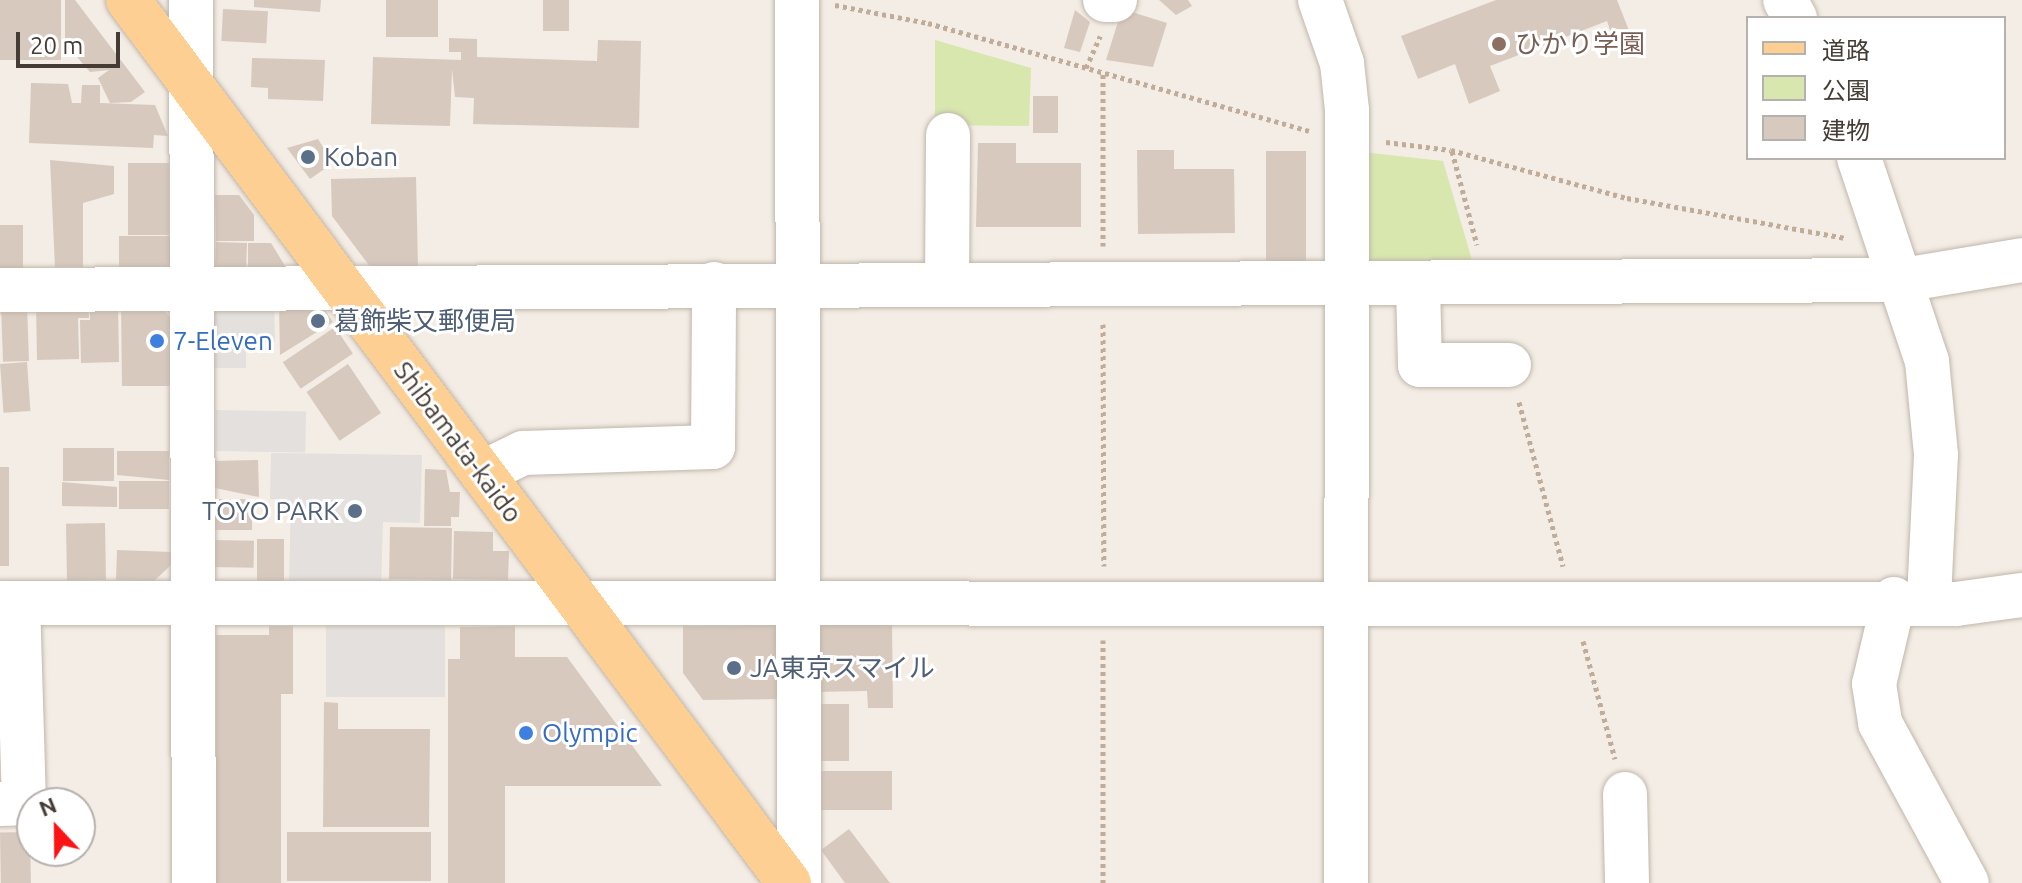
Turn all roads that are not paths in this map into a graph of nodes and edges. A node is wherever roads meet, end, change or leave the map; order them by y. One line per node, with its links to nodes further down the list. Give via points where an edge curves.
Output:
1 (128, 0): 7 (main road, Shibamata-kaido)
2 (191, 0): 7 (street)
3 (797, 0): 14 (street)
4 (1105, 0): 5 (street)
5 (1115, 0)
6 (1320, 0): 17 (street, via 1342,63 1347,110)
7 (189, 81): 16 (main road, Shibamata-kaido); 18 (street)
8 (948, 135): 12 (street)
9 (1860, 160): 11 (street)
10 (2022, 260): 11 (street)
11 (1903, 280): 15 (street); 23 (street, via 1927,361 1936,455)
12 (947, 283): 14 (street); 17 (street)
13 (714, 284): 14 (street); 16 (street); 21 (street, via 713,447 523,453)
14 (795, 284): 25 (street)
15 (1418, 284): 17 (street); 20 (street, via 1420,365)
16 (339, 285): 18 (street); 21 (main road, Shibamata-kaido)
17 (1345, 285): 24 (street)
18 (191, 286): 19 (street); 28 (street)
19 (0, 290)
20 (1509, 365)
21 (482, 473): 27 (main road, Shibamata-kaido)
22 (2022, 595): 23 (street, via 1956,604)
23 (1912, 598): 24 (street); 36 (street, via 1874,684 1880,723)
24 (1346, 601): 25 (street); 34 (street)
25 (796, 602): 27 (street); 33 (street)
26 (9, 603): 28 (street); 30 (street, via 24,803)
27 (578, 603): 28 (street); 32 (main road, Shibamata-kaido)
28 (194, 604): 31 (street)
29 (1625, 794): 35 (street)
30 (0, 804)
31 (194, 883)
32 (789, 883)
33 (799, 883)
34 (1346, 883)
35 (1627, 883)
36 (1967, 883)

